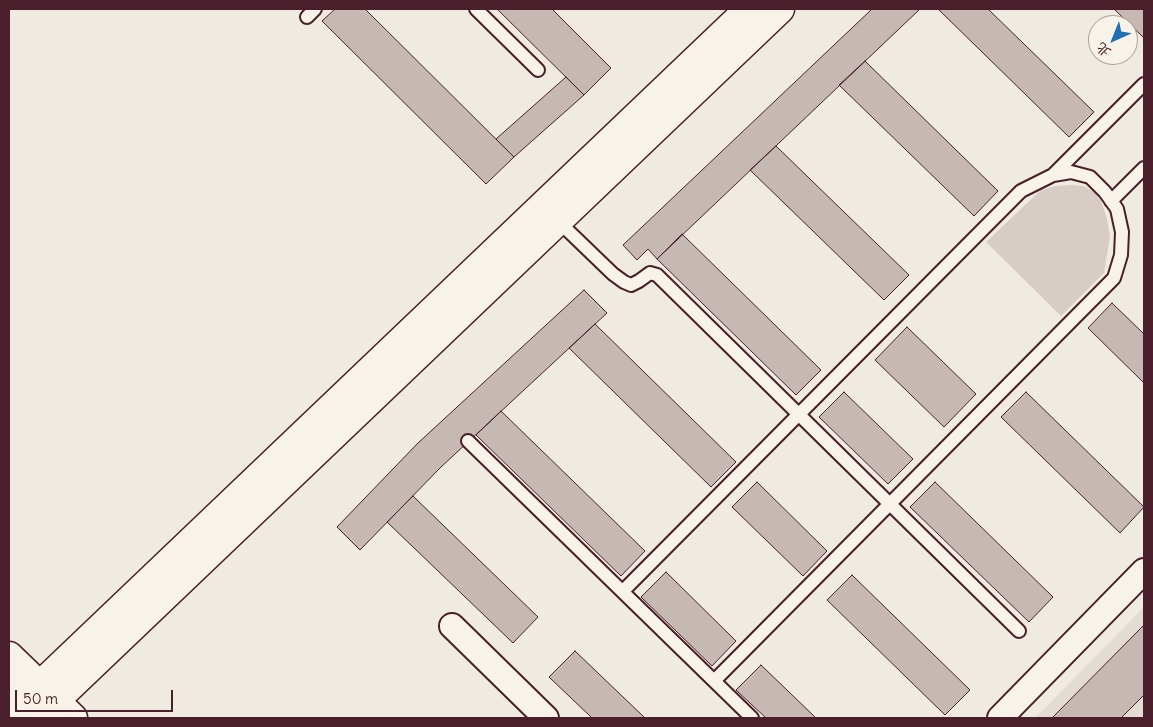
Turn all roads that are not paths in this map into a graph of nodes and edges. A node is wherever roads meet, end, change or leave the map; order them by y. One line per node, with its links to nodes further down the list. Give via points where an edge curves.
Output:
1 (476, 9): 4 (lane)
2 (749, 9): 19 (street)
3 (780, 9): 9 (street)
4 (538, 70)
5 (1144, 84): 7 (lane)
6 (1144, 168): 8 (lane)
7 (1053, 175): 8 (lane, via 1071,172 1090,177); 10 (lane, via 1021,191)
8 (1111, 201): 12 (lane, via 1117,209 1122,232 1121,255 1114,278)
9 (558, 221): 10 (lane, via 624,282 631,285 650,274 657,275); 19 (street)
10 (798, 415): 12 (lane); 14 (lane)
11 (468, 441): 14 (lane)
12 (890, 504): 16 (lane); 18 (lane)
13 (1144, 571): 22 (street)
14 (622, 591): 18 (lane)
15 (452, 626): 20 (street)
16 (1019, 631)
17 (9, 656): 19 (street)
18 (714, 680): 21 (lane)
19 (36, 706)
20 (546, 718)
21 (752, 718)
22 (1000, 718)

